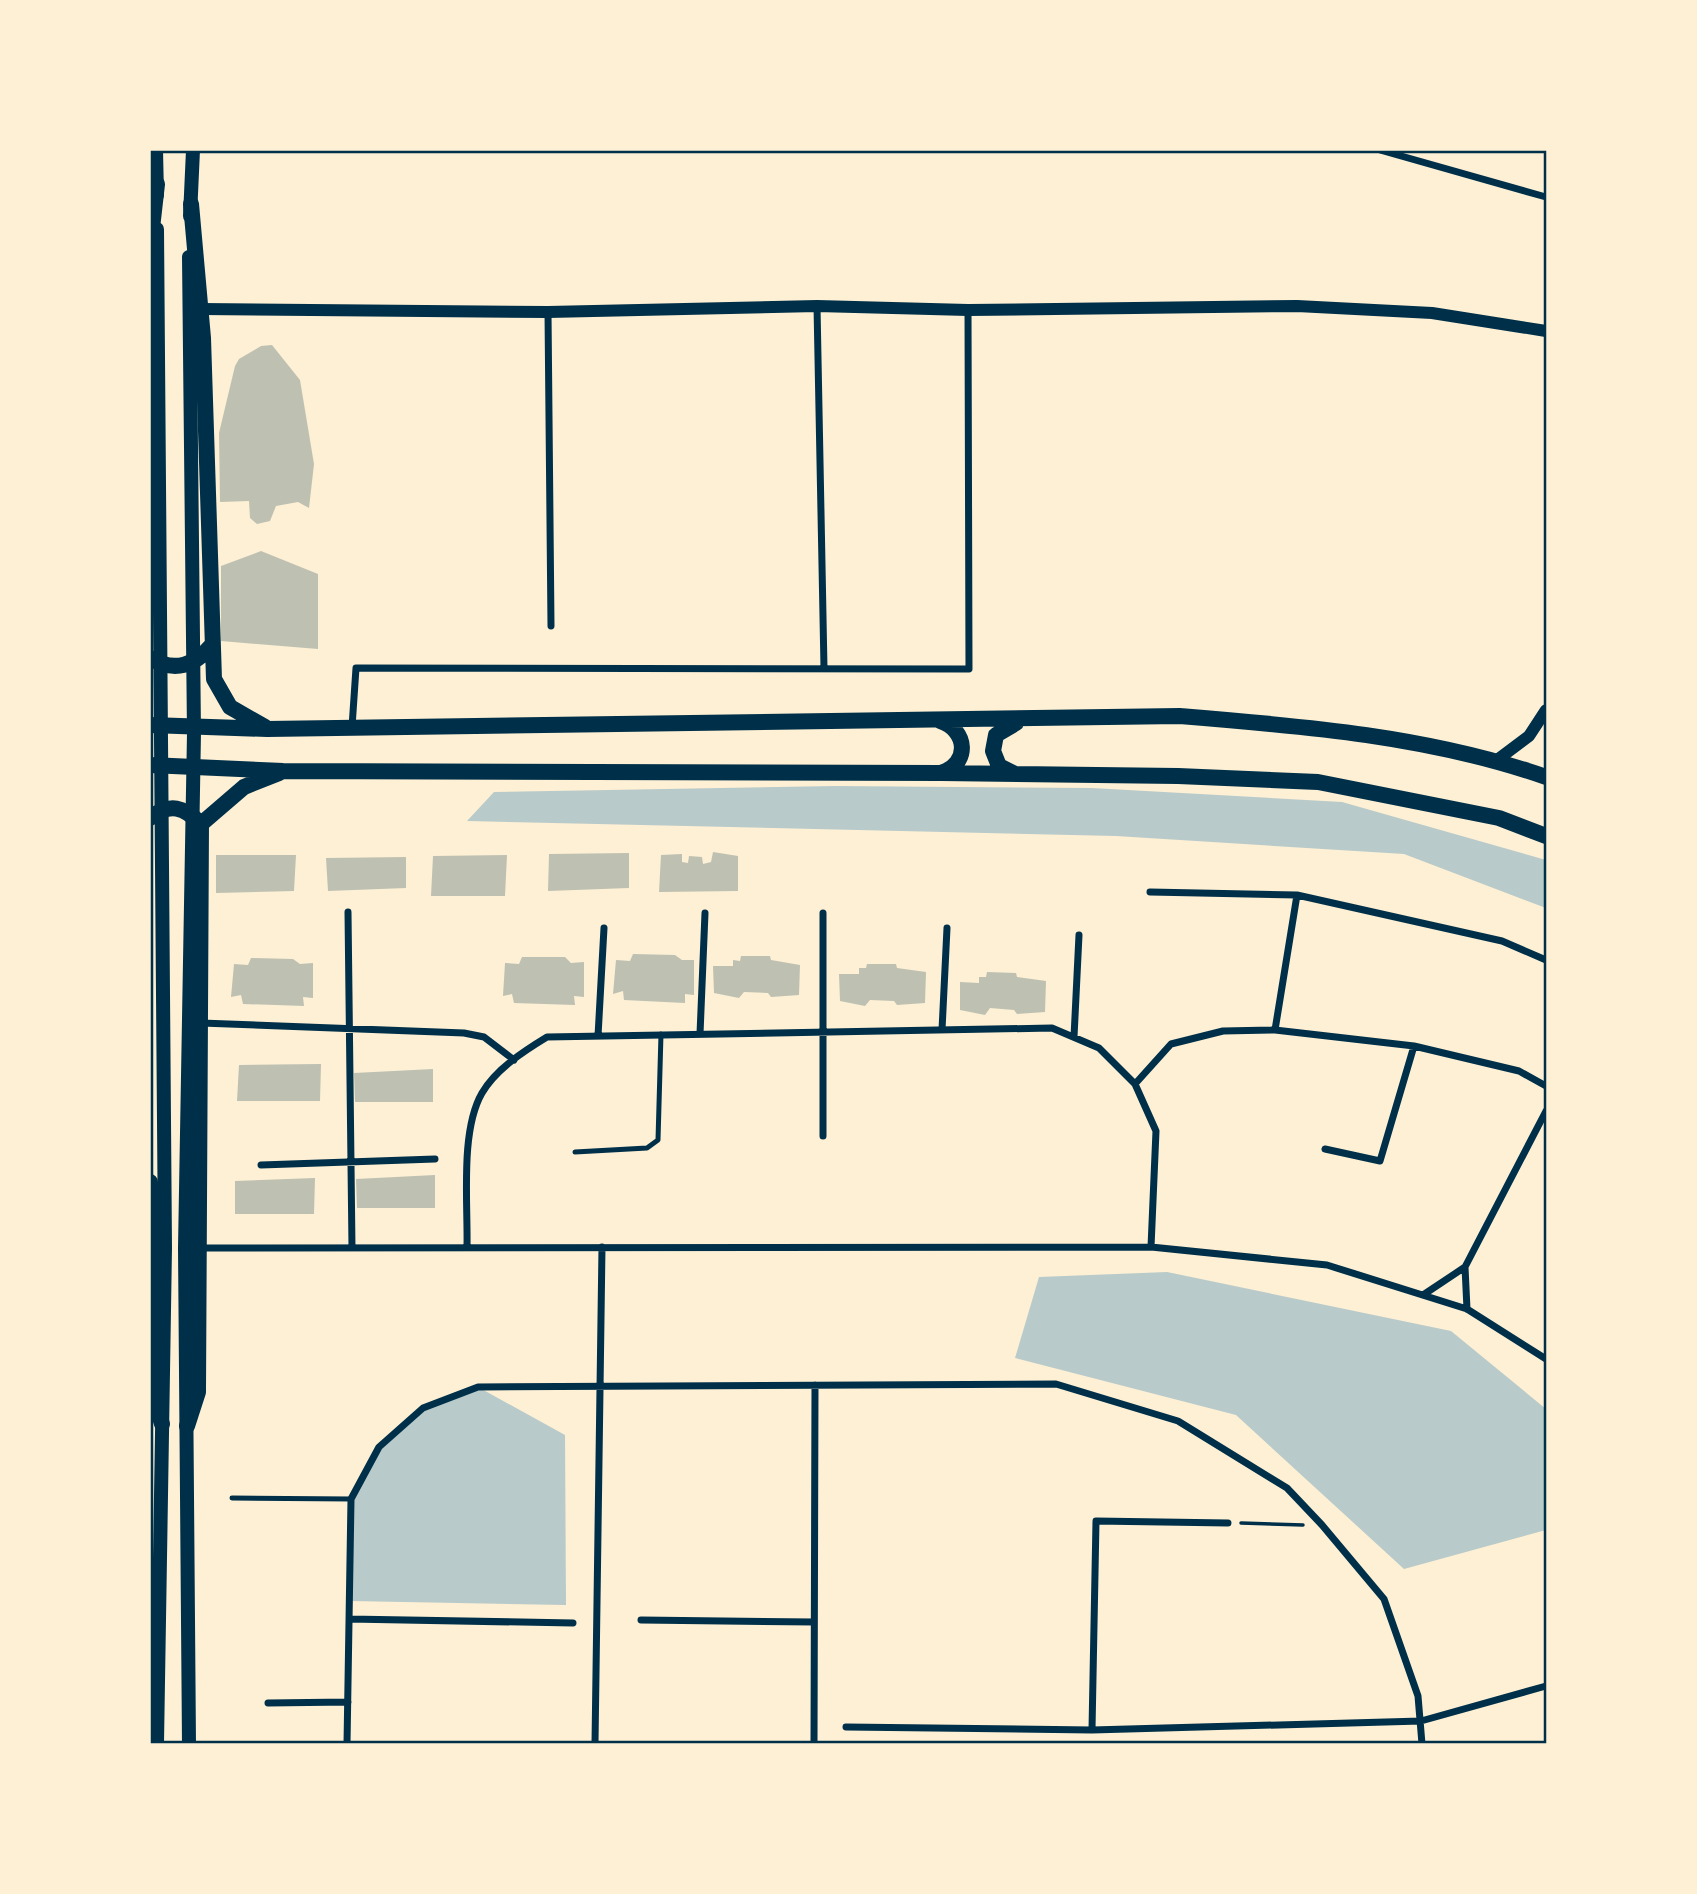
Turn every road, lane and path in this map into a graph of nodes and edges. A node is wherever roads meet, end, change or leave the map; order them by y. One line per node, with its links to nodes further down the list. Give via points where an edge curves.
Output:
1 (156, 150): 4 (main road)
2 (193, 150): 6 (main road)
3 (1380, 150): 5 (street)
4 (157, 190): 7 (main road); 65 (main road)
5 (1546, 197)
6 (191, 204): 9 (main road); 66 (main road)
7 (150, 246)
8 (817, 306): 10 (street); 11 (street); 16 (street)
9 (201, 309): 11 (street); 14 (main road)
10 (968, 310): 12 (street, via 1297,306 1432,313); 16 (street, via 969,668)
11 (548, 312): 13 (street)
12 (1546, 331)
13 (551, 626)
14 (212, 645): 15 (main road, via 198,660 184,665 168,666); 22 (main road, via 214,679 230,707)
15 (150, 658)
16 (824, 668): 21 (street, via 356,668)
17 (1546, 710): 23 (street, via 1529,736)
18 (1026, 720): 19 (main road); 23 (main road, via 1180,716 1324,728); 27 (main road, via 1002,729 992,751 999,766)
19 (940, 721): 21 (main road); 26 (main road, via 960,735 962,751 955,765)
20 (150, 725): 22 (main road)
21 (352, 727): 22 (main road)
22 (267, 729)
23 (1497, 760): 28 (main road)
24 (150, 765): 25 (main road)
25 (283, 771): 26 (main road); 30 (main road, via 244,787)
26 (941, 773): 27 (main road)
27 (1021, 776): 31 (main road, via 1318,782 1499,818)
28 (1546, 777)
29 (150, 818): 30 (main road, via 175,807 188,811)
30 (201, 824): 41 (main road)
31 (1546, 836)
32 (1150, 892): 33 (street)
33 (1297, 895): 40 (street, via 1503,941); 44 (street)
34 (348, 912): 42 (street)
35 (705, 913): 47 (street)
36 (823, 913): 45 (street)
37 (604, 928): 48 (street)
38 (947, 928): 43 (street)
39 (1079, 935): 49 (street)
40 (1546, 960)
41 (199, 1023): 42 (street); 66 (main road)
42 (347, 1028): 51 (street, via 464,1033 484,1037); 59 (street)
43 (942, 1030): 45 (street); 49 (street, via 1052,1028)
44 (1275, 1030): 50 (street); 52 (street, via 1223,1031 1171,1044)
45 (821, 1031): 47 (street); 55 (street)
46 (661, 1034): 47 (street); 48 (street); 57 (lane, via 658,1140 647,1148)
47 (700, 1034)
48 (598, 1036): 51 (street, via 547,1037)
49 (1074, 1037): 52 (street, via 1099,1048)
50 (1414, 1046): 53 (street, via 1519,1071); 56 (street, via 1380,1161)
51 (514, 1060): 62 (street, via 482,1093 471,1123)
52 (1135, 1084): 64 (street, via 1156,1130)
53 (1546, 1086)
54 (1546, 1111): 68 (street)
55 (823, 1136)
56 (1325, 1149)
57 (575, 1152)
58 (436, 1159): 59 (street)
59 (350, 1163): 60 (street); 67 (street)
60 (261, 1165)
61 (150, 1182): 65 (main road)
62 (467, 1247): 63 (street); 67 (street)
63 (602, 1247): 64 (street); 73 (street)
64 (1151, 1247): 69 (street, via 1327,1265)
65 (156, 1248): 74 (main road, via 152,1388)
66 (192, 1248): 67 (street); 75 (main road, via 198,1392)
67 (352, 1248)
68 (1465, 1266): 69 (street); 70 (street)
69 (1423, 1295): 70 (street)
70 (1467, 1310): 71 (street)
71 (1546, 1359)
72 (815, 1385): 73 (street); 79 (street, via 1056,1384 1178,1422 1287,1488); 82 (street)
73 (602, 1386): 77 (street, via 478,1387 423,1408 379,1447); 93 (street)
74 (162, 1424): 90 (main road)
75 (187, 1426): 91 (main road)
76 (232, 1498): 77 (lane)
77 (351, 1499): 80 (street)
78 (1228, 1523): 79 (path); 89 (street, via 1096,1521)
79 (1322, 1525): 87 (street, via 1384,1599 1418,1696)
80 (349, 1619): 83 (street); 85 (street)
81 (641, 1620): 82 (street)
82 (814, 1622): 94 (street)
83 (573, 1623)
84 (1546, 1686): 87 (street)
85 (348, 1702): 86 (street); 92 (street)
86 (268, 1703)
87 (1421, 1721): 89 (street); 95 (street)
88 (846, 1727): 89 (street)
89 (1092, 1730)
90 (157, 1744)
91 (189, 1744)
92 (347, 1744)
93 (595, 1744)
94 (814, 1744)
95 (1422, 1744)

